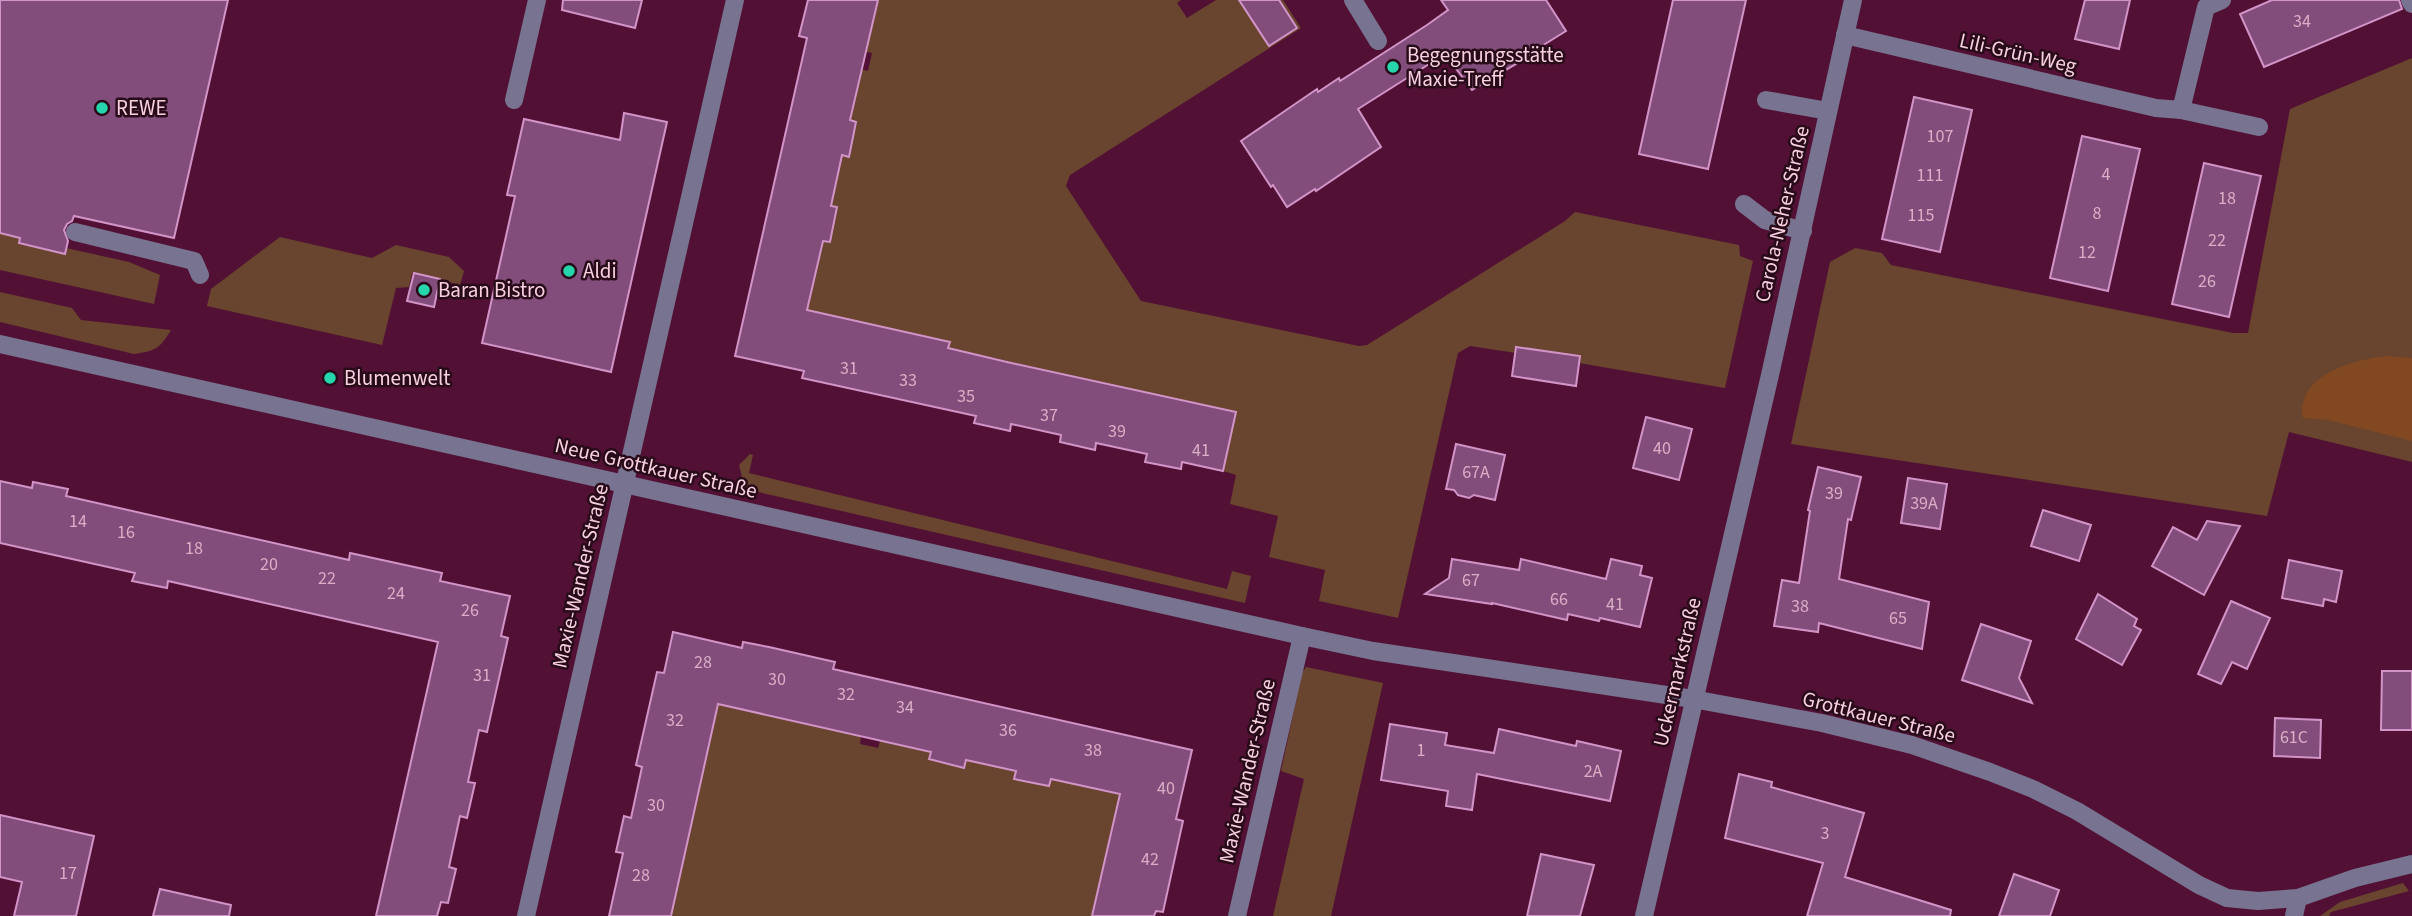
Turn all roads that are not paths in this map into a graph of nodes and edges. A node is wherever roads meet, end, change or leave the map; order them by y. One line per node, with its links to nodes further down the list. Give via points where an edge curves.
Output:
1 (537, 0): 8 (street)
2 (735, 0): 19 (street, Maxie-Wander-Straße)
3 (1353, 0): 7 (street)
4 (1853, 0): 6 (street, Carola-Neher-Straße)
5 (2222, 0): 10 (street, via 2206,7)
6 (1845, 35): 10 (street, Lili-Grün-Weg); 11 (street, Carola-Neher-Straße)
7 (1378, 41)
8 (514, 100)
9 (1766, 100): 11 (street)
10 (2181, 110): 12 (street, Lili-Grün-Weg)
11 (1828, 111): 14 (street, Carola-Neher-Straße)
12 (2259, 127)
13 (1744, 204): 14 (street, via 1765,220)
14 (1802, 231): 18 (street, Carola-Neher-Straße)
15 (75, 232): 16 (street, via 194,261)
16 (200, 275)
17 (0, 344): 19 (street, Neue Grottkauer Straße)
18 (1755, 438): 21 (street, Uckermarkstraße)
19 (625, 484): 20 (street, Neue Grottkauer Straße); 24 (street, Maxie-Wander-Straße)
20 (1302, 636): 21 (street, Grottkauer Straße, via 1373,651); 25 (street, Maxie-Wander-Straße)
21 (1693, 699): 23 (street, Grottkauer Straße, via 1912,745 2033,789 2227,898); 26 (street, Uckermarkstraße)
22 (2412, 864): 23 (street, Grottkauer Straße, via 2356,878)
23 (2296, 907)
24 (526, 916)
25 (1237, 916)
26 (1644, 916)

